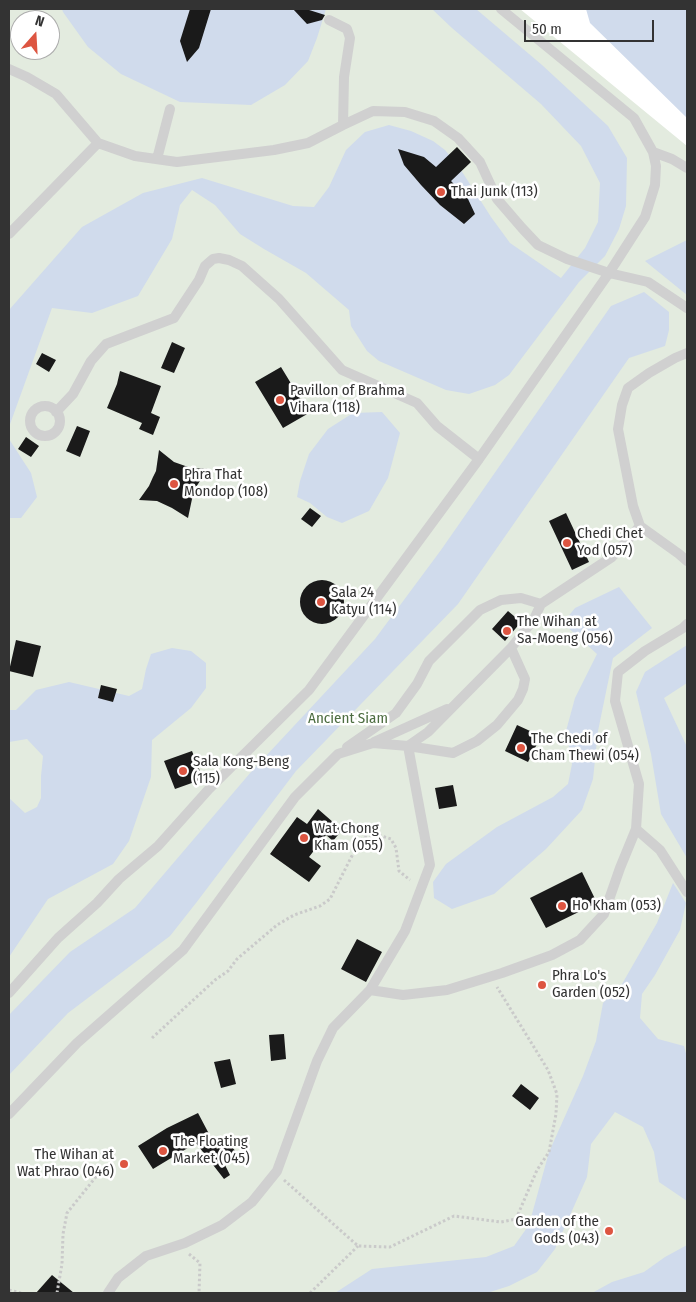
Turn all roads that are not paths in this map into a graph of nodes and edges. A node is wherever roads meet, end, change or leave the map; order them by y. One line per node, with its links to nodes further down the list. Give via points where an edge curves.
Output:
1 (502, 9): 7 (lane, via 634,118)
2 (329, 20): 5 (lane, via 347,30 350,38)
3 (9, 69): 6 (lane, via 56,94)
4 (170, 109): 8 (lane)
5 (342, 125): 8 (lane, via 308,143 274,150 177,162); 11 (lane, via 373,111 405,112 434,121 458,138 480,162 497,199 538,245)
6 (98, 143): 8 (lane, via 135,156); 10 (lane)
7 (653, 152): 9 (lane); 11 (lane, via 656,185 645,217)
8 (157, 159)
9 (687, 168)
10 (9, 234)
11 (609, 273): 12 (lane, via 648,282); 15 (lane)
12 (687, 308)
13 (687, 353): 16 (lane, via 628,388 622,405 618,429)
14 (56, 412): 15 (lane, via 73,394 106,344 174,318 205,266 220,258 242,266 279,299 342,370 417,403 437,426)
15 (479, 459): 28 (lane, via 309,690 209,789 158,846 58,938)
16 (640, 526): 17 (lane); 18 (lane, via 612,557)
17 (687, 561)
18 (541, 604): 20 (lane, via 534,619); 24 (lane, via 521,598 501,600 480,610 429,661 396,713)
19 (687, 624): 25 (lane, via 618,672 616,701 639,784)
20 (511, 648): 21 (lane); 23 (lane, via 525,679 518,700 497,725 477,741 453,753)
21 (453, 706): 22 (lane); 23 (lane, via 428,732)
22 (373, 743): 23 (lane); 24 (lane)
23 (408, 746): 27 (lane, via 430,864 405,931)
24 (338, 754): 29 (lane, via 295,797 183,950 77,1043)
25 (636, 828): 26 (lane, via 660,850); 27 (lane, via 604,914 580,940 552,955 447,990 403,995)
26 (687, 892)
27 (370, 990): 30 (lane, via 333,1028 317,1061 276,1173 252,1202 222,1225 146,1256 118,1278)
28 (9, 993)
29 (9, 1114)
30 (108, 1293)

